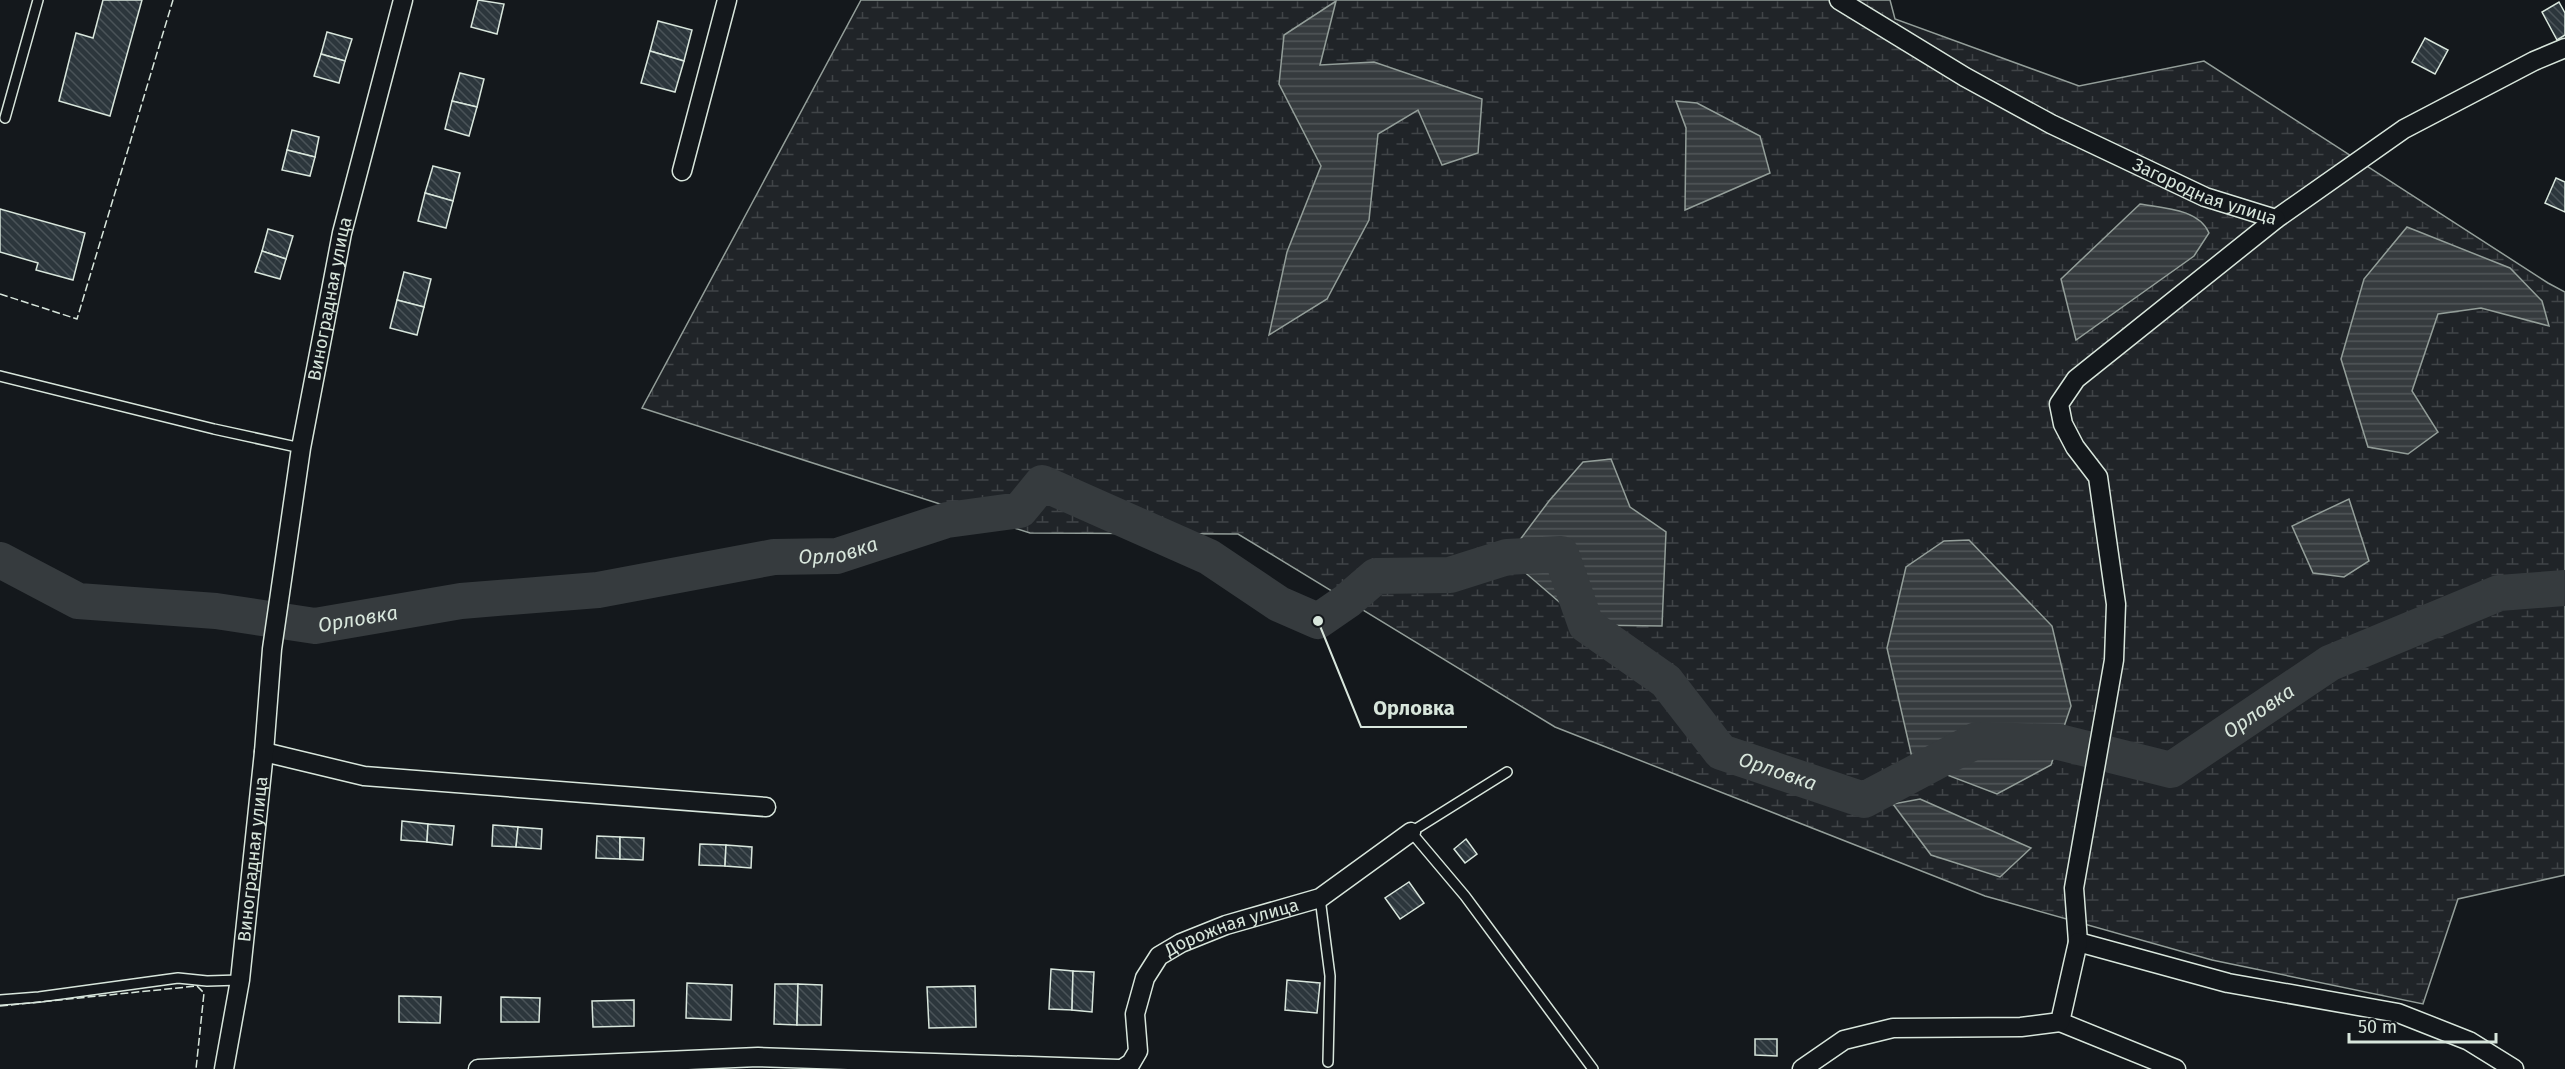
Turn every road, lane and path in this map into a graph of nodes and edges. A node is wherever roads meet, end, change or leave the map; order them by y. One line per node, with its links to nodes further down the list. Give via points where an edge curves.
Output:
1 (38, 0): 6 (lane)
2 (403, 0): 10 (street, Виноградная улица, via 342,232)
3 (727, 0): 7 (street)
4 (1839, 0): 8 (street, Загородная улица, via 2051,124 2205,197)
5 (2565, 48): 8 (street, Загородная улица, via 2404,129)
6 (5, 118)
7 (682, 171)
8 (2276, 219): 16 (street, via 2076,379 2059,404 2063,424 2075,447 2098,477 2116,604 2114,660 2074,888)
9 (0, 376): 10 (lane)
10 (301, 447): 11 (street, Виноградная улица, via 272,649)
11 (264, 752): 13 (street, via 364,776); 17 (street, Виноградная улица)
12 (1507, 772): 14 (lane)
13 (766, 807)
14 (1411, 832): 15 (street, Дорожная улица); 24 (lane, via 1454,881)
15 (1320, 898): 20 (lane, via 1330,976); 23 (street, Дорожная улица, via 1226,925 1158,956 1145,978 1135,1014 1138,1051 1131,1064)
16 (2078, 942): 19 (street); 27 (street, via 2228,983 2398,1013 2469,1041)
17 (240, 980): 18 (lane, via 178,978); 21 (street, Виноградная улица)
18 (0, 1000)
19 (2060, 1022): 25 (street, via 2020,1027 1893,1028 1844,1040); 26 (street)
20 (1328, 1062)
21 (224, 1069)
22 (478, 1069): 23 (street, via 758,1057)
23 (1120, 1069)
24 (1593, 1069)
25 (1802, 1069)
26 (2176, 1069)
27 (2514, 1069)

